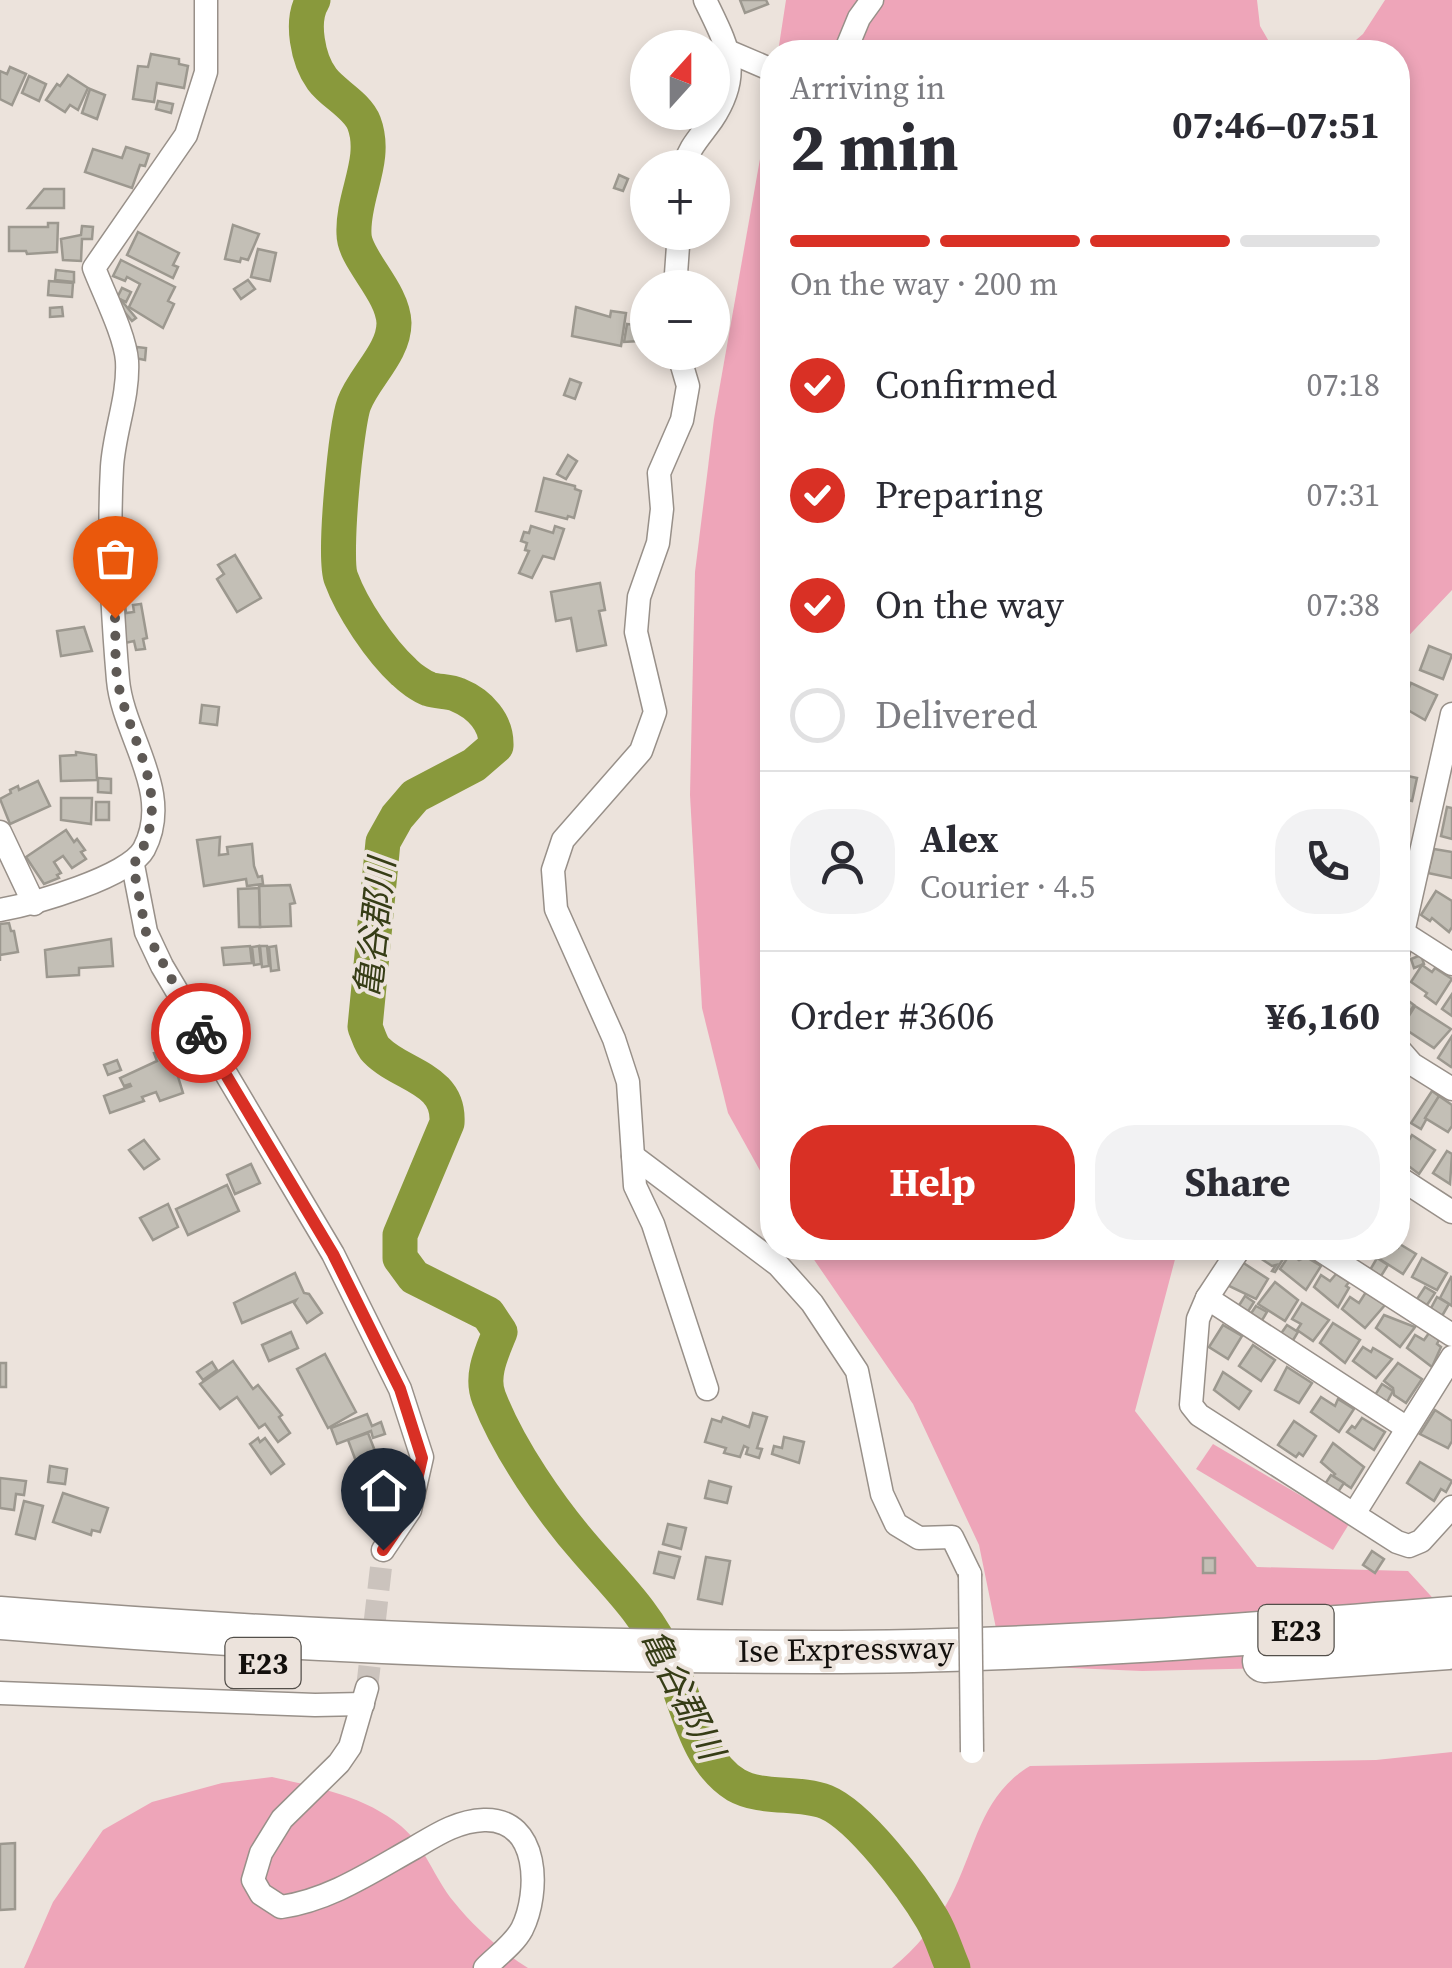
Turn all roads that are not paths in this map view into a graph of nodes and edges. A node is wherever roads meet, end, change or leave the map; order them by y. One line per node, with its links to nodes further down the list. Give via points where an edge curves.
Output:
1 (206, 0): 13 (street, via 206,72 186,135 94,268 127,358 110,518 119,686 152,784 146,847)
2 (705, 0): 4 (street)
3 (872, 0): 5 (street)
4 (719, 30)
5 (850, 40)
6 (730, 52): 7 (street)
7 (760, 65)
8 (703, 130): 9 (street)
9 (688, 150)
10 (683, 370): 21 (street, via 688,386 682,420 660,473 658,543 639,597 636,632 655,712 641,751 563,840 552,870 556,909 628,1082)
11 (1452, 714): 14 (street)
12 (0, 832): 15 (street)
13 (133, 865): 15 (street); 35 (street, via 146,932 162,966 333,1254 400,1389 422,1458 410,1510)
14 (1410, 900)
15 (34, 904): 16 (street)
16 (0, 910)
17 (1410, 948): 18 (street)
18 (1452, 964)
19 (1410, 1062): 20 (street)
20 (1452, 1089)
21 (633, 1156): 24 (street, bridge); 31 (street, via 635,1186)
22 (1410, 1185): 23 (street)
23 (1452, 1212)
24 (760, 1251)
25 (771, 1260): 43 (street, bridge, via 812,1303 857,1371 882,1494 896,1524 919,1538 952,1537 970,1574)
26 (1232, 1260): 28 (street)
27 (1336, 1260): 29 (street)
28 (1207, 1298): 32 (street); 34 (street, via 1194,1341 1191,1405)
29 (1452, 1334)
30 (1452, 1357): 32 (street)
31 (707, 1389)
32 (1407, 1428): 34 (street)
33 (1452, 1507): 34 (street, via 1408,1546)
34 (1354, 1514)
35 (383, 1550)
36 (0, 1618): 41 (highway, Ise Expressway / E23)
37 (1452, 1618): 40 (highway, Ise Expressway / E23)
38 (0, 1646): 41 (highway, Ise Expressway / E23)
39 (1452, 1647): 40 (highway, Ise Expressway / E23)
40 (1140, 1655): 41 (highway, Ise Expressway / E23, via 816,1680 688,1664)
41 (525, 1664)
42 (0, 1693): 44 (street, via 315,1705 365,1696 350,1747 282,1818 253,1880 281,1907 302,1904 329,1896 456,1824 488,1820 510,1826 526,1846 536,1880 519,1934)
43 (972, 1752)
44 (485, 1968)

